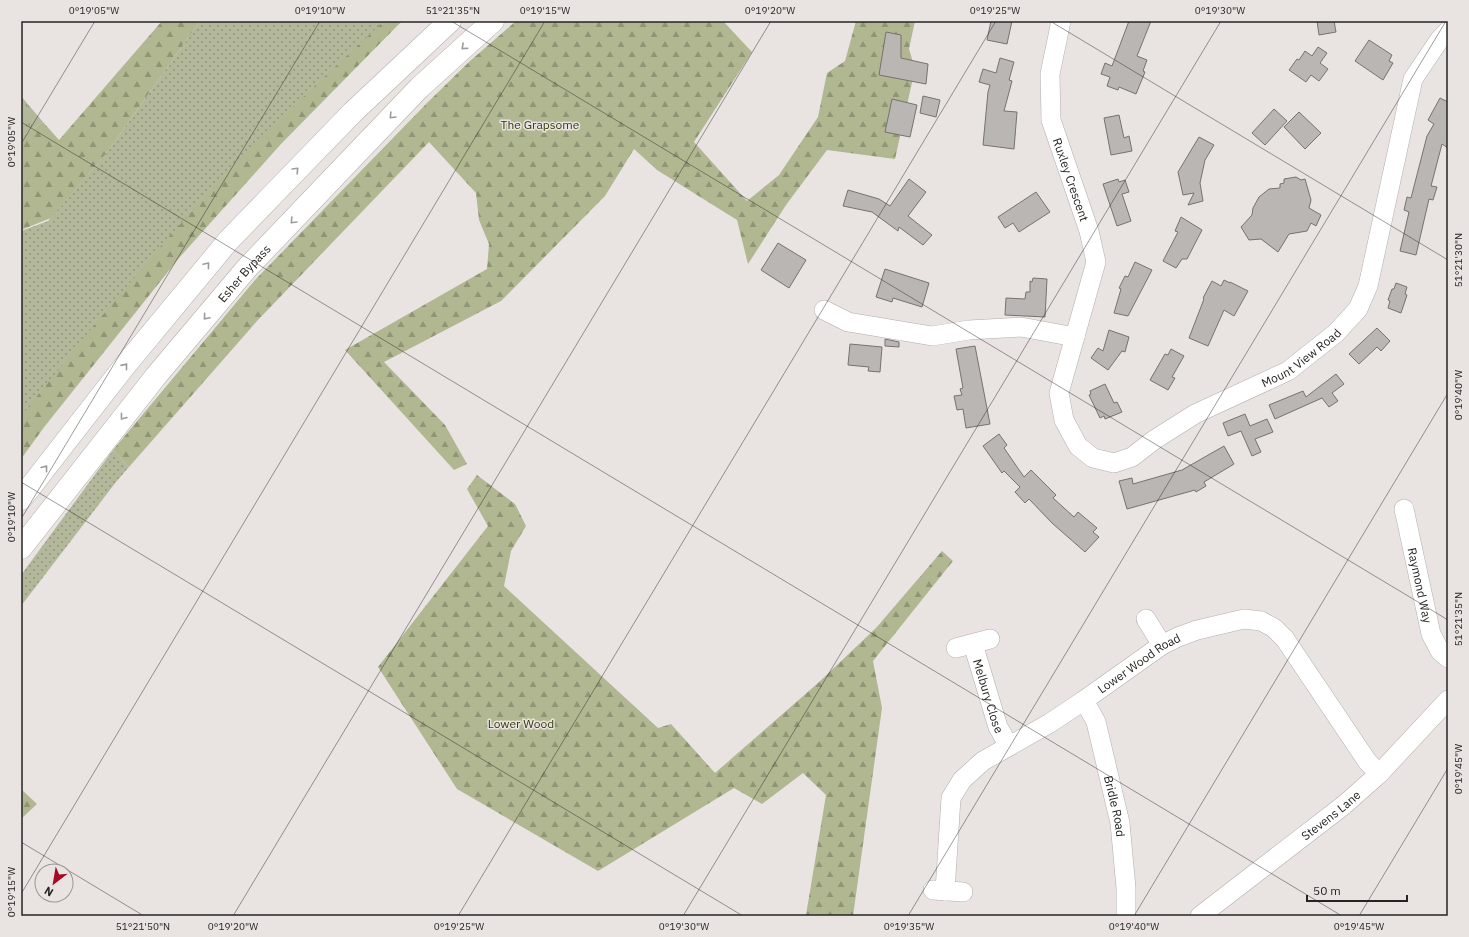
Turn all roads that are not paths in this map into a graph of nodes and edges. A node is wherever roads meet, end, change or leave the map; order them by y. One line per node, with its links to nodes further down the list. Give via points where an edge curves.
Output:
1 (450, 21): 7 (highway, one-way to 1, via 123,368 228,241 353,112)
2 (493, 21): 9 (highway, Esher Bypass, one-way to 9, via 419,88 247,268 156,376)
3 (1061, 21): 6 (street, Ruxley Crescent, via 1050,74 1051,120 1089,231 1096,262)
4 (1448, 31): 6 (street, Mount View Road, via 1413,79 1368,286 1358,310 1336,333 1288,371 1194,414 1132,457 1114,463 1093,458 1078,446 1064,420 1059,393)
5 (824, 310): 6 (street, via 848,322 932,336 969,330 1022,327)
6 (1076, 337)
7 (21, 499)
8 (1404, 509): 13 (street, Raymond Way, via 1432,634 1440,651)
9 (21, 548)
10 (1146, 619): 12 (street)
11 (973, 644): 16 (street, Melbury Close, via 998,727)
12 (1162, 645): 15 (street, Lower Wood Road); 17 (street, Lower Wood Road, via 1197,630 1244,619 1261,621 1274,628 1285,639 1367,761)
13 (1448, 658)
14 (1448, 700): 17 (street, Stevens Lane)
15 (1083, 701): 16 (street, Lower Wood Road); 19 (street, Bridle Road, via 1096,722 1120,823)
16 (1009, 746): 18 (street, Lower Wood Road, via 971,771 952,798)
17 (1379, 774): 20 (street, Stevens Lane, via 1322,823)
18 (947, 891)
19 (1126, 916)
20 (1200, 916)

